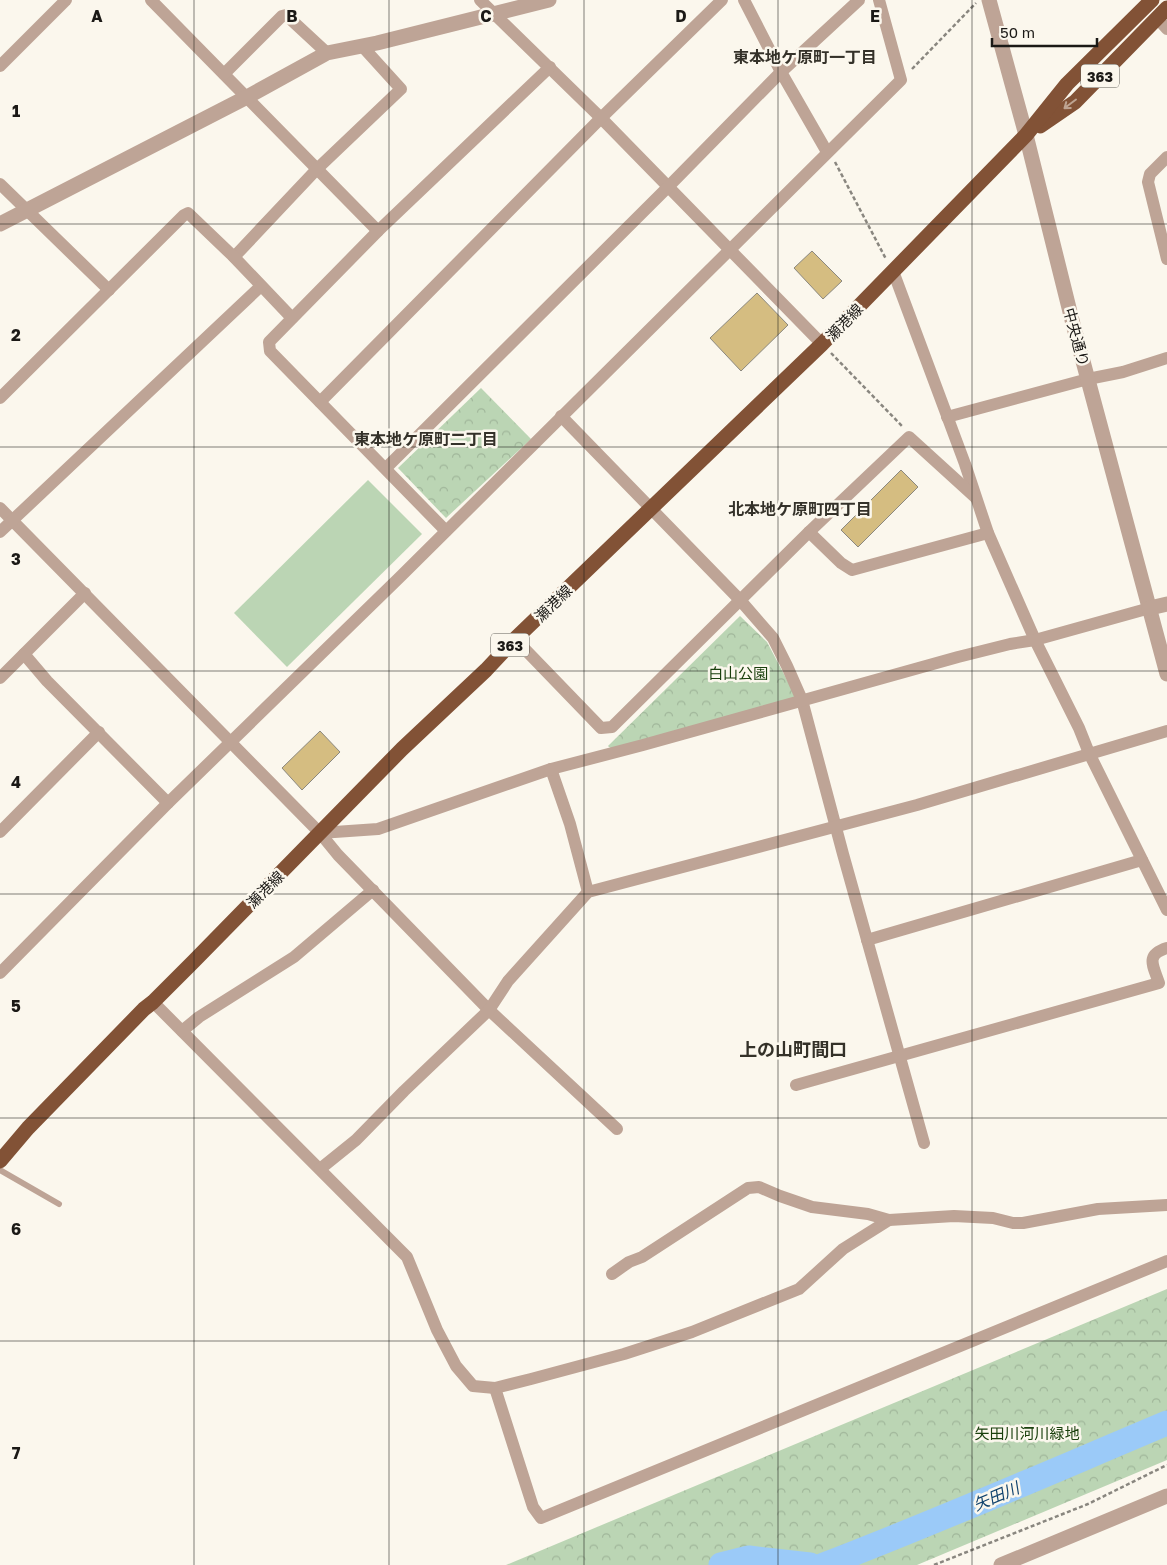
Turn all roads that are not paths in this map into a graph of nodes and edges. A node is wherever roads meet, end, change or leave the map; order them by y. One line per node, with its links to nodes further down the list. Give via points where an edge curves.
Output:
1 (66, 0): 15 (street)
2 (151, 0): 18 (street)
3 (480, 0): 11 (street)
4 (549, 0): 11 (street)
5 (722, 0): 20 (street)
6 (744, 0): 17 (street)
7 (859, 0): 17 (street)
8 (879, 0): 22 (street, via 901,80)
9 (989, 0): 21 (street, 中央通り)
10 (1152, 0): 21 (highway, 瀬港線 / 363, via 1067,84)
11 (494, 13): 13 (street); 16 (street)
12 (1164, 19): 21 (highway, 瀬港線 / 363, one-way to 21, via 1074,102)
13 (362, 46): 14 (street); 24 (street, via 401,89)
14 (327, 53): 18 (street, via 286,15); 19 (street)
15 (0, 66)
16 (550, 67): 20 (street); 29 (street)
17 (781, 72): 22 (street); 26 (street)
18 (224, 74): 19 (street)
19 (246, 97): 24 (street); 27 (street)
20 (601, 118): 26 (street); 41 (street)
21 (1026, 135): 33 (highway, 瀬港線 / 363); 39 (street, 中央通り)
22 (828, 151): 30 (street)
23 (1167, 157): 32 (street, via 1150,174 1148,182)
24 (317, 169): 29 (street); 31 (street)
25 (0, 184): 27 (street)
26 (668, 187): 30 (street); 44 (street)
27 (27, 210): 28 (street); 35 (street)
28 (0, 224)
29 (378, 231): 36 (street)
30 (729, 250): 37 (street); 42 (street)
31 (234, 257): 34 (street); 35 (street, via 188,214 184,215)
32 (1167, 260)
33 (893, 271): 37 (highway, 瀬港線 / 363); 43 (street)
34 (261, 286): 36 (street); 48 (street)
35 (109, 290): 40 (street)
36 (292, 318): 41 (street, via 269,342 270,351)
37 (822, 344): 47 (highway, 瀬港線 / 363)
38 (1167, 358): 39 (street)
39 (1088, 379): 43 (street); 56 (street, 中央通り)
40 (0, 398)
41 (320, 402): 44 (street)
42 (561, 416): 47 (street); 49 (street)
43 (947, 417): 45 (street)
44 (386, 468): 49 (street)
45 (977, 499): 51 (street, via 909,437); 52 (street)
46 (0, 508): 48 (street)
47 (651, 508): 54 (street); 57 (highway, 瀬港線 / 363)
48 (12, 520): 50 (street); 53 (street)
49 (446, 531): 65 (street)
50 (0, 532)
51 (809, 532): 52 (street, via 852,570); 54 (street)
52 (988, 533): 58 (street)
53 (85, 593): 59 (street); 65 (street)
54 (740, 600): 57 (street, via 612,727 601,728); 62 (street, via 773,638)
55 (1167, 604): 56 (street)
56 (1150, 608): 58 (street); 60 (street, 中央通り)
57 (515, 639): 71 (highway, 瀬港線 / 363)
58 (1035, 640): 62 (street, via 958,656); 66 (street)
59 (24, 654): 61 (street); 64 (street)
60 (1167, 674)
61 (0, 678)
62 (802, 700): 67 (street); 69 (street)
63 (1167, 731): 66 (street)
64 (99, 732): 68 (street); 70 (street)
65 (230, 742): 68 (street); 71 (street)
66 (1088, 753): 69 (street); 72 (street)
67 (552, 769): 71 (street, via 378,828); 74 (street)
68 (168, 803): 78 (street)
69 (836, 826): 74 (street); 76 (street)
70 (0, 832)
71 (320, 833): 73 (street); 79 (highway, 瀬港線 / 363)
72 (1142, 860): 75 (street); 76 (street)
73 (373, 890): 80 (street); 81 (street, via 294,957)
74 (588, 892): 80 (street, via 508,981)
75 (1167, 910)
76 (867, 940): 82 (street)
77 (1167, 948): 82 (street, via 1157,951 1153,957 1159,983)
78 (0, 973)
79 (153, 1002): 81 (street); 86 (highway, 瀬港線 / 363, via 28,1128)
80 (489, 1010): 84 (street); 87 (street, via 356,1140)
81 (182, 1031): 87 (street)
82 (900, 1056): 83 (street); 85 (street)
83 (796, 1085)
84 (617, 1129)
85 (924, 1143)
86 (0, 1161)
87 (320, 1169): 94 (street, via 407,1257 437,1330 456,1366 474,1386)
88 (0, 1170): 89 (lane)
89 (59, 1204)
90 (1167, 1205): 91 (street, via 1098,1209 1023,1223 954,1216)
91 (889, 1220): 93 (street, via 812,1207 758,1187 748,1188); 94 (street, via 842,1250 799,1289 692,1332 624,1354)
92 (1167, 1260): 94 (street, via 541,1518 533,1507)
93 (612, 1274)
94 (495, 1388)
95 (1167, 1496): 96 (street)
96 (1001, 1565)

